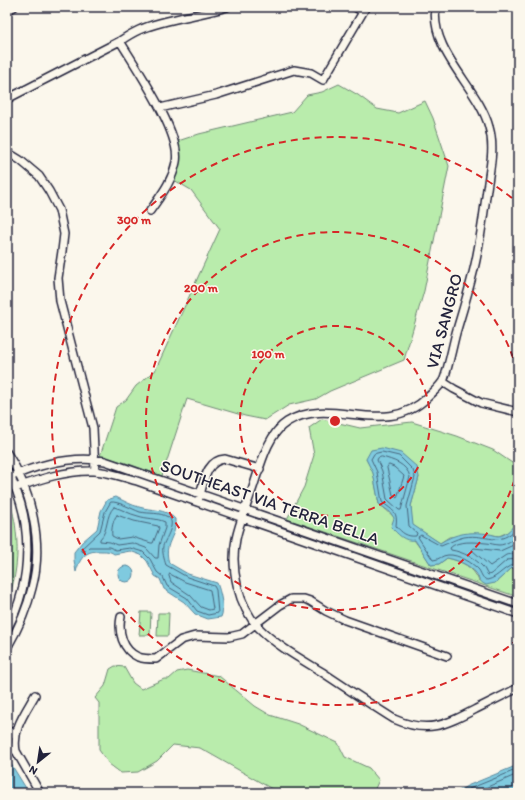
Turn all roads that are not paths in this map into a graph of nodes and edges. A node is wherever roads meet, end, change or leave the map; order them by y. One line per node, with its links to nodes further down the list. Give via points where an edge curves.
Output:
1 (14, 7): 6 (street)
2 (227, 7): 7 (street, via 156,24 138,30)
3 (355, 7): 5 (street)
4 (436, 7): 12 (street, VIA SANGRO, via 437,32 447,54 486,116 492,148 476,262)
5 (364, 9): 9 (street, via 323,80 312,73 294,70 216,95)
6 (7, 11)
7 (120, 41): 8 (street); 9 (street)
8 (7, 99)
9 (160, 108): 11 (street, via 174,137 177,160 170,183)
10 (7, 152): 15 (street, via 38,176 59,210 64,234 58,278 60,301 93,428)
11 (150, 211)
12 (443, 382): 13 (street, via 481,402); 16 (street, VIA SANGRO, via 426,400 413,409 399,414 378,418 322,412 286,422 275,434)
13 (518, 412)
14 (7, 453): 18 (street)
15 (95, 459): 17 (street); 18 (street, SOUTHEAST VIA TERRA BELLA, via 54,462); 22 (street, SOUTHEAST VIA TERRA BELLA)
16 (260, 469): 22 (street, via 219,459 212,463); 24 (street, VIA SANGRO)
17 (95, 471): 20 (street, SOUTHEAST VIA TERRA BELLA, via 71,472); 23 (street, SOUTHEAST VIA TERRA BELLA, via 137,481)
18 (18, 473): 19 (street, SOUTHEAST VIA TERRA BELLA); 20 (street)
19 (8, 474): 21 (street)
20 (24, 485): 21 (street, SOUTHEAST VIA TERRA BELLA); 31 (street, via 32,515 36,565 27,608)
21 (15, 488): 30 (street, via 28,545 20,602)
22 (200, 493): 23 (street); 24 (street, SOUTHEAST VIA TERRA BELLA)
23 (197, 502): 25 (street, SOUTHEAST VIA TERRA BELLA)
24 (246, 510): 25 (street, VIA SANGRO); 26 (street, SOUTHEAST VIA TERRA BELLA)
25 (242, 518): 27 (street, SOUTHEAST VIA TERRA BELLA); 29 (street, VIA SANGRO, via 236,538 234,559 236,583 244,605)
26 (518, 604)
27 (518, 614)
28 (121, 617): 29 (street, via 119,625 123,643 130,652 148,659 156,659 181,640 195,636 229,637 242,634)
29 (256, 623): 33 (street, via 291,599 304,599 339,618); 34 (street, VIA SANGRO, via 278,644 406,725 433,727 449,723)
30 (7, 629)
31 (10, 637): 32 (street)
32 (7, 648)
33 (447, 656)
34 (518, 688)
35 (35, 695): 37 (street)
36 (7, 730): 37 (street)
37 (15, 735): 39 (street)
38 (7, 745): 39 (street)
39 (16, 751): 40 (street)
40 (40, 793)

